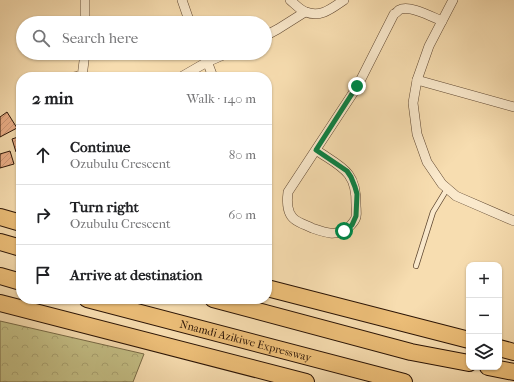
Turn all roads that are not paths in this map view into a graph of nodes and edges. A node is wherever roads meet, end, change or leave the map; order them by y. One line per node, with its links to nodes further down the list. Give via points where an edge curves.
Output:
1 (85, 0): 7 (street)
2 (182, 0): 8 (street)
3 (290, 0): 6 (street)
4 (344, 0): 6 (street, via 323,13)
5 (453, 0): 9 (street)
6 (305, 12): 10 (street)
7 (85, 16)
8 (188, 16)
9 (442, 21): 17 (street, via 429,46); 19 (street, via 404,8 394,14 357,86)
10 (272, 32)
11 (84, 60): 14 (street)
12 (212, 60): 13 (street)
13 (208, 62): 15 (street); 16 (street)
14 (83, 72)
15 (190, 72)
16 (211, 72)
17 (417, 80): 18 (street); 20 (street, via 413,103 417,134 428,162)
18 (514, 107)
19 (316, 150): 19 (street, via 288,192 288,208 292,217 299,222 335,234 344,231 354,222 357,194 347,171)
20 (447, 188): 22 (street, via 456,196); 26 (lane, via 433,212)
21 (0, 217): 23 (highway)
22 (514, 221)
23 (16, 222)
24 (0, 242): 25 (highway)
25 (16, 247)
26 (416, 266)
27 (0, 276): 28 (highway)
28 (16, 281)
29 (272, 289): 33 (highway)
30 (0, 303): 39 (highway)
31 (106, 304): 40 (highway, Nnamdi Azikiwe Expressway)
32 (232, 304): 36 (highway, via 411,352)
33 (466, 339)
34 (502, 349): 35 (highway)
35 (514, 352)
36 (466, 362)
37 (502, 370): 38 (highway)
38 (514, 372)
39 (306, 382)
40 (404, 382)

